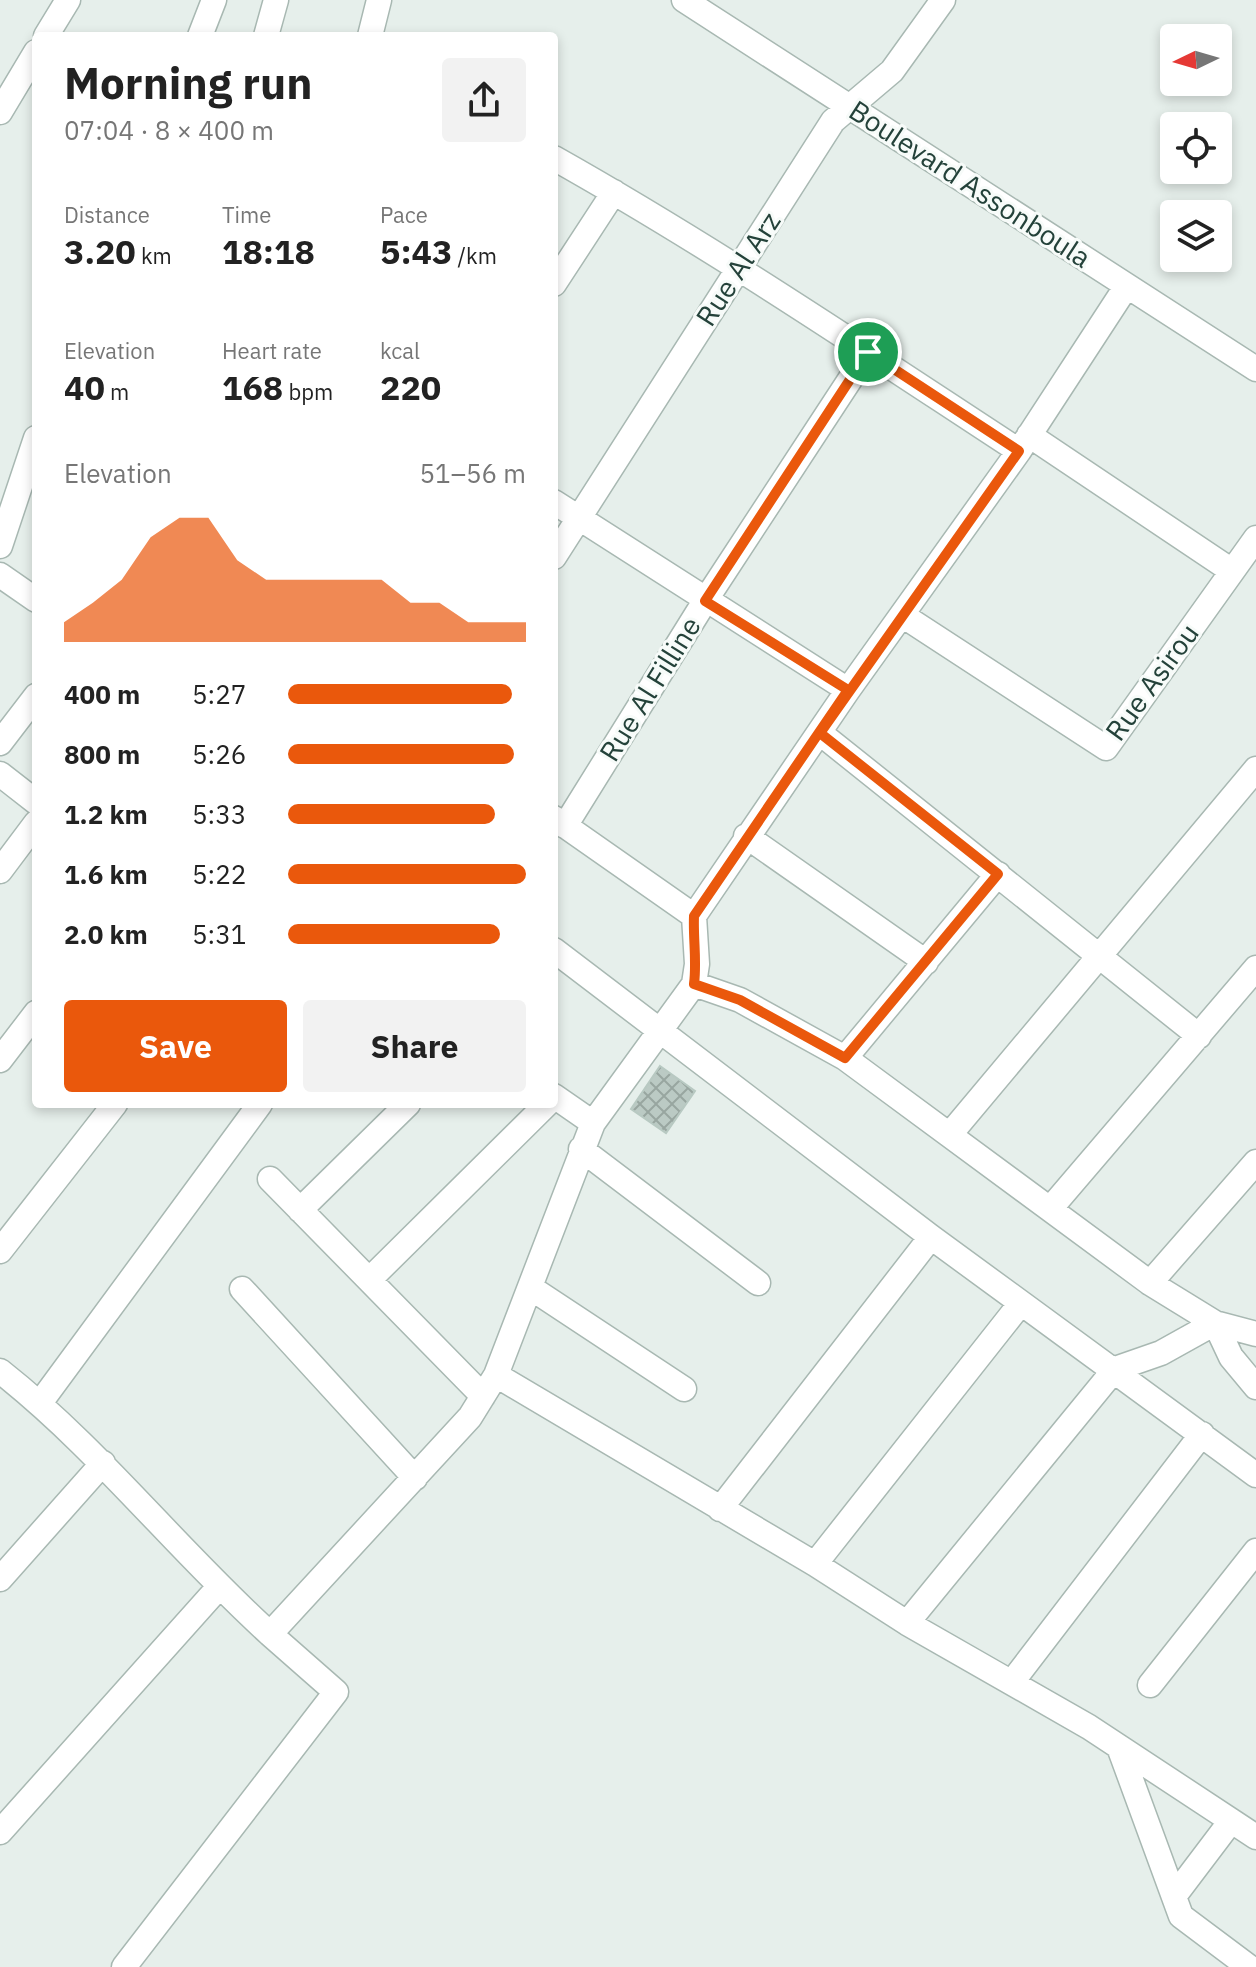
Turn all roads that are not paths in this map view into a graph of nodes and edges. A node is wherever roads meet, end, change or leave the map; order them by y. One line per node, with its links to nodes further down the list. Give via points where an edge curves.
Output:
1 (68, 0): 7 (street)
2 (214, 0): 8 (street)
3 (276, 0): 9 (street)
4 (379, 0): 10 (street)
5 (684, 0): 12 (street, Boulevard Assonboula)
6 (943, 0): 12 (street, Rue Al Arz, via 892,71)
7 (48, 32)
8 (202, 32)
9 (267, 32)
10 (371, 32)
11 (32, 59): 13 (street)
12 (852, 106): 16 (street, Rue Al Arz, via 833,121); 18 (street, Boulevard Assonboula)
13 (0, 112)
14 (558, 160): 15 (street)
15 (614, 192): 16 (street); 17 (street)
16 (738, 269): 19 (street); 24 (street, Rue Al Arz)
17 (558, 278)
18 (1126, 287): 20 (street, Boulevard Assonboula); 21 (street)
19 (868, 352): 21 (street); 31 (street, Rue Al Filline)
20 (1256, 369)
21 (1024, 443): 28 (street); 32 (street)
22 (32, 450): 26 (street)
23 (558, 505): 24 (street)
24 (579, 518): 27 (street, Rue Al Arz); 31 (street)
25 (1256, 538): 28 (street, Rue Asirou)
26 (0, 546)
27 (558, 551)
28 (1232, 571): 32 (street, Rue Asirou, via 1106,748)
29 (0, 575): 30 (street)
30 (32, 597)
31 (705, 601): 33 (street); 40 (street, Rue Al Filline)
32 (902, 615): 33 (street)
33 (848, 690): 35 (street)
34 (32, 701): 36 (street)
35 (820, 733): 42 (street); 44 (street)
36 (0, 743)
37 (1256, 769): 47 (street)
38 (0, 774): 39 (street)
39 (32, 799)
40 (560, 822): 45 (street)
41 (32, 828): 43 (street)
42 (746, 836): 45 (street); 48 (street)
43 (0, 871)
44 (998, 874): 47 (street); 48 (street)
45 (694, 916): 50 (street)
46 (558, 953): 52 (street)
47 (1098, 957): 53 (street); 62 (street)
48 (926, 962): 54 (street)
49 (1256, 968): 53 (street)
50 (694, 984): 52 (street); 54 (street, via 740,1000)
51 (32, 1018): 55 (street)
52 (659, 1031): 61 (street); 68 (street)
53 (1199, 1036): 66 (street)
54 (845, 1058): 62 (street)
55 (0, 1060)
56 (558, 1100): 61 (street)
57 (112, 1108): 69 (street)
58 (257, 1108): 83 (street)
59 (404, 1108): 67 (street)
60 (543, 1108): 70 (street)
61 (593, 1123): 63 (street)
62 (951, 1133): 66 (street)
63 (581, 1149): 71 (street); 73 (street)
64 (1256, 1162): 72 (street)
65 (270, 1179): 67 (street)
66 (1050, 1209): 72 (street)
67 (300, 1210): 70 (street)
68 (931, 1237): 75 (street); 88 (street)
69 (0, 1251)
70 (370, 1279): 80 (street)
71 (758, 1283)
72 (1150, 1283): 76 (street)
73 (531, 1288): 80 (street); 82 (street)
74 (242, 1289): 87 (street)
75 (1021, 1303): 78 (street); 90 (street)
76 (1215, 1323): 77 (street); 78 (street, via 1161,1353); 81 (street, via 1231,1357)
77 (1256, 1334)
78 (1115, 1369): 84 (street); 93 (street)
79 (0, 1371): 83 (street)
80 (490, 1386): 87 (street, via 470,1417); 88 (street)
81 (1256, 1387)
82 (684, 1389)
83 (40, 1403): 85 (street)
84 (1202, 1434): 86 (street); 95 (street)
85 (103, 1463): 91 (street); 92 (street)
86 (1256, 1475)
87 (415, 1478): 94 (street)
88 (720, 1509): 90 (street)
89 (1256, 1551): 96 (street)
90 (815, 1564): 93 (street)
91 (0, 1579)
92 (219, 1587): 94 (street); 99 (street)
93 (907, 1623): 95 (street)
94 (270, 1634): 102 (street, via 336,1692)
95 (1012, 1682): 97 (street)
96 (1150, 1685)
97 (1119, 1747): 98 (street); 101 (street)
98 (1231, 1821): 100 (street); 101 (street)
99 (0, 1832)
100 (1256, 1837)
101 (1175, 1895): 103 (street, via 1181,1916)
102 (124, 1967)
103 (1249, 1967)

